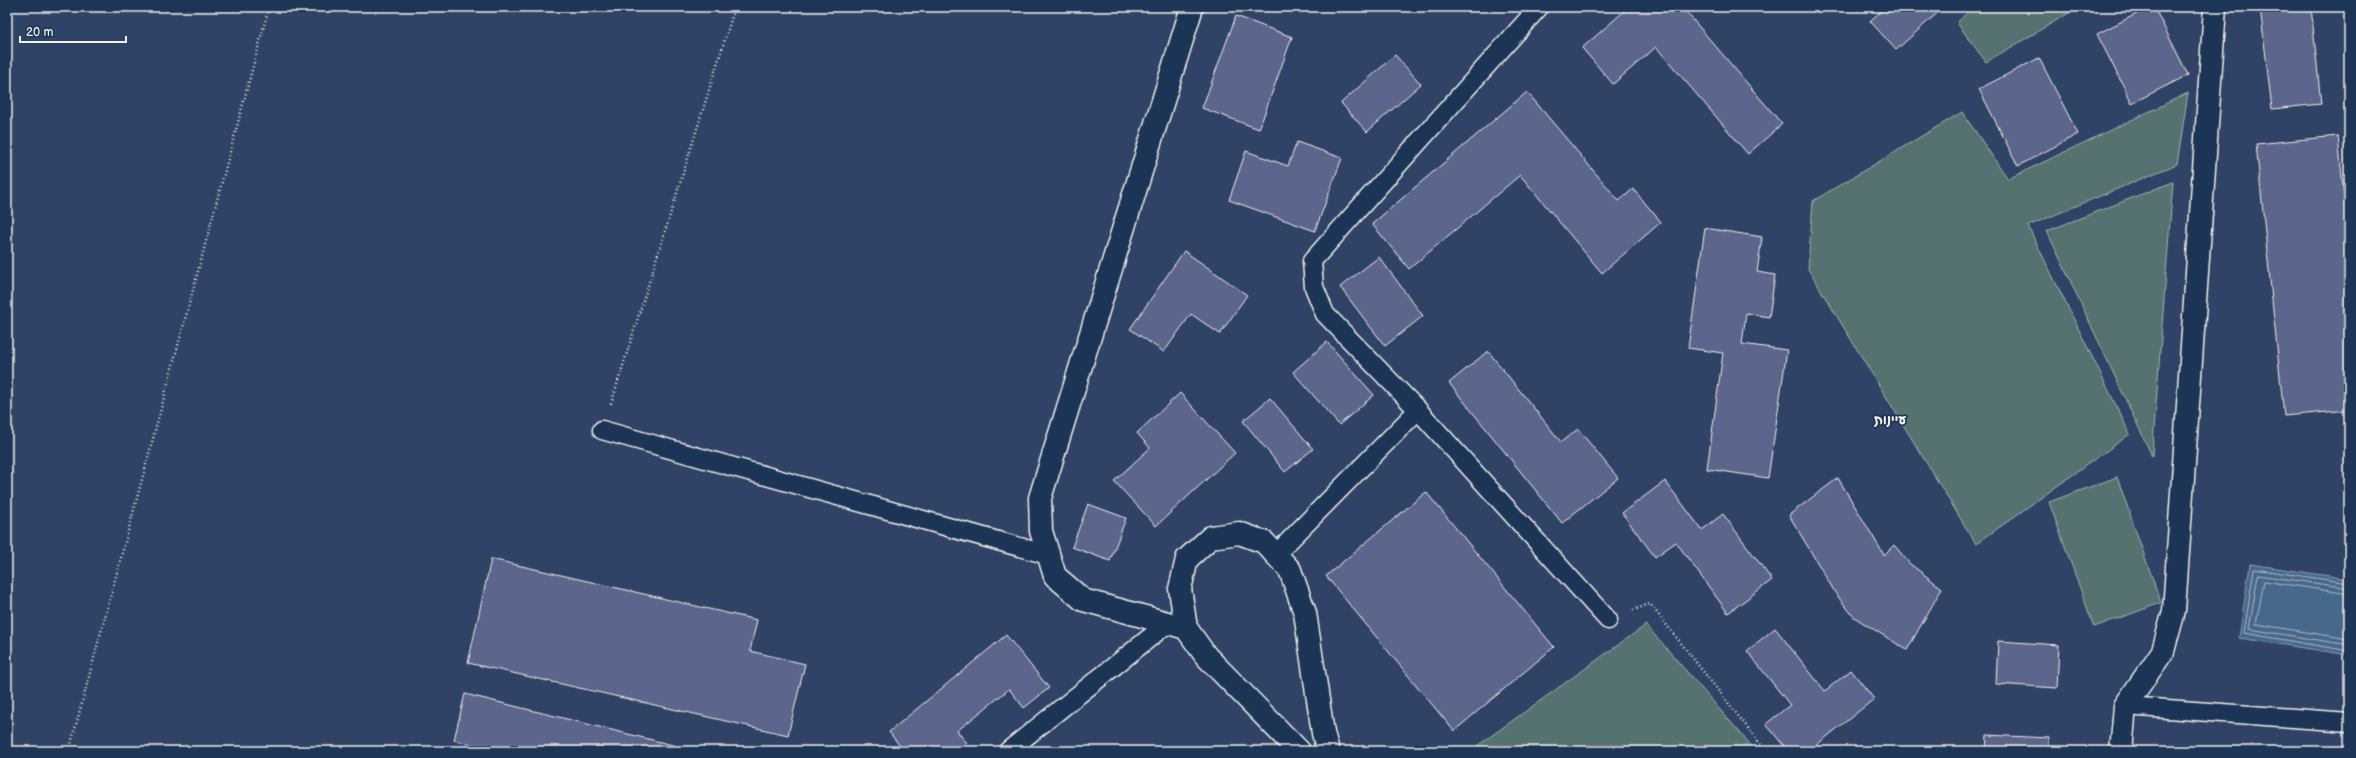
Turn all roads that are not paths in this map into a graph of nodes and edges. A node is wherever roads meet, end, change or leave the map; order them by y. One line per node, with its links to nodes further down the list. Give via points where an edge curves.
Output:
1 (1192, 7): 7 (street, via 1040,498 1041,531)
2 (1539, 7): 4 (lane, via 1312,261 1314,287 1325,314)
3 (2215, 7): 10 (street, via 2174,611 2163,651)
4 (1418, 410): 6 (lane); 8 (lane)
5 (602, 430): 7 (lane)
6 (1276, 554): 9 (street, via 1264,542 1239,533 1211,537 1187,559 1180,589); 14 (street, via 1290,570 1305,613 1322,733)
7 (1048, 555): 9 (street, via 1054,576 1083,600)
8 (1608, 620)
9 (1177, 626): 12 (lane); 13 (street)
10 (2125, 706): 11 (lane); 15 (street)
11 (2349, 722)
12 (1008, 751)
13 (1299, 751)
14 (1328, 751)
15 (2120, 751)

